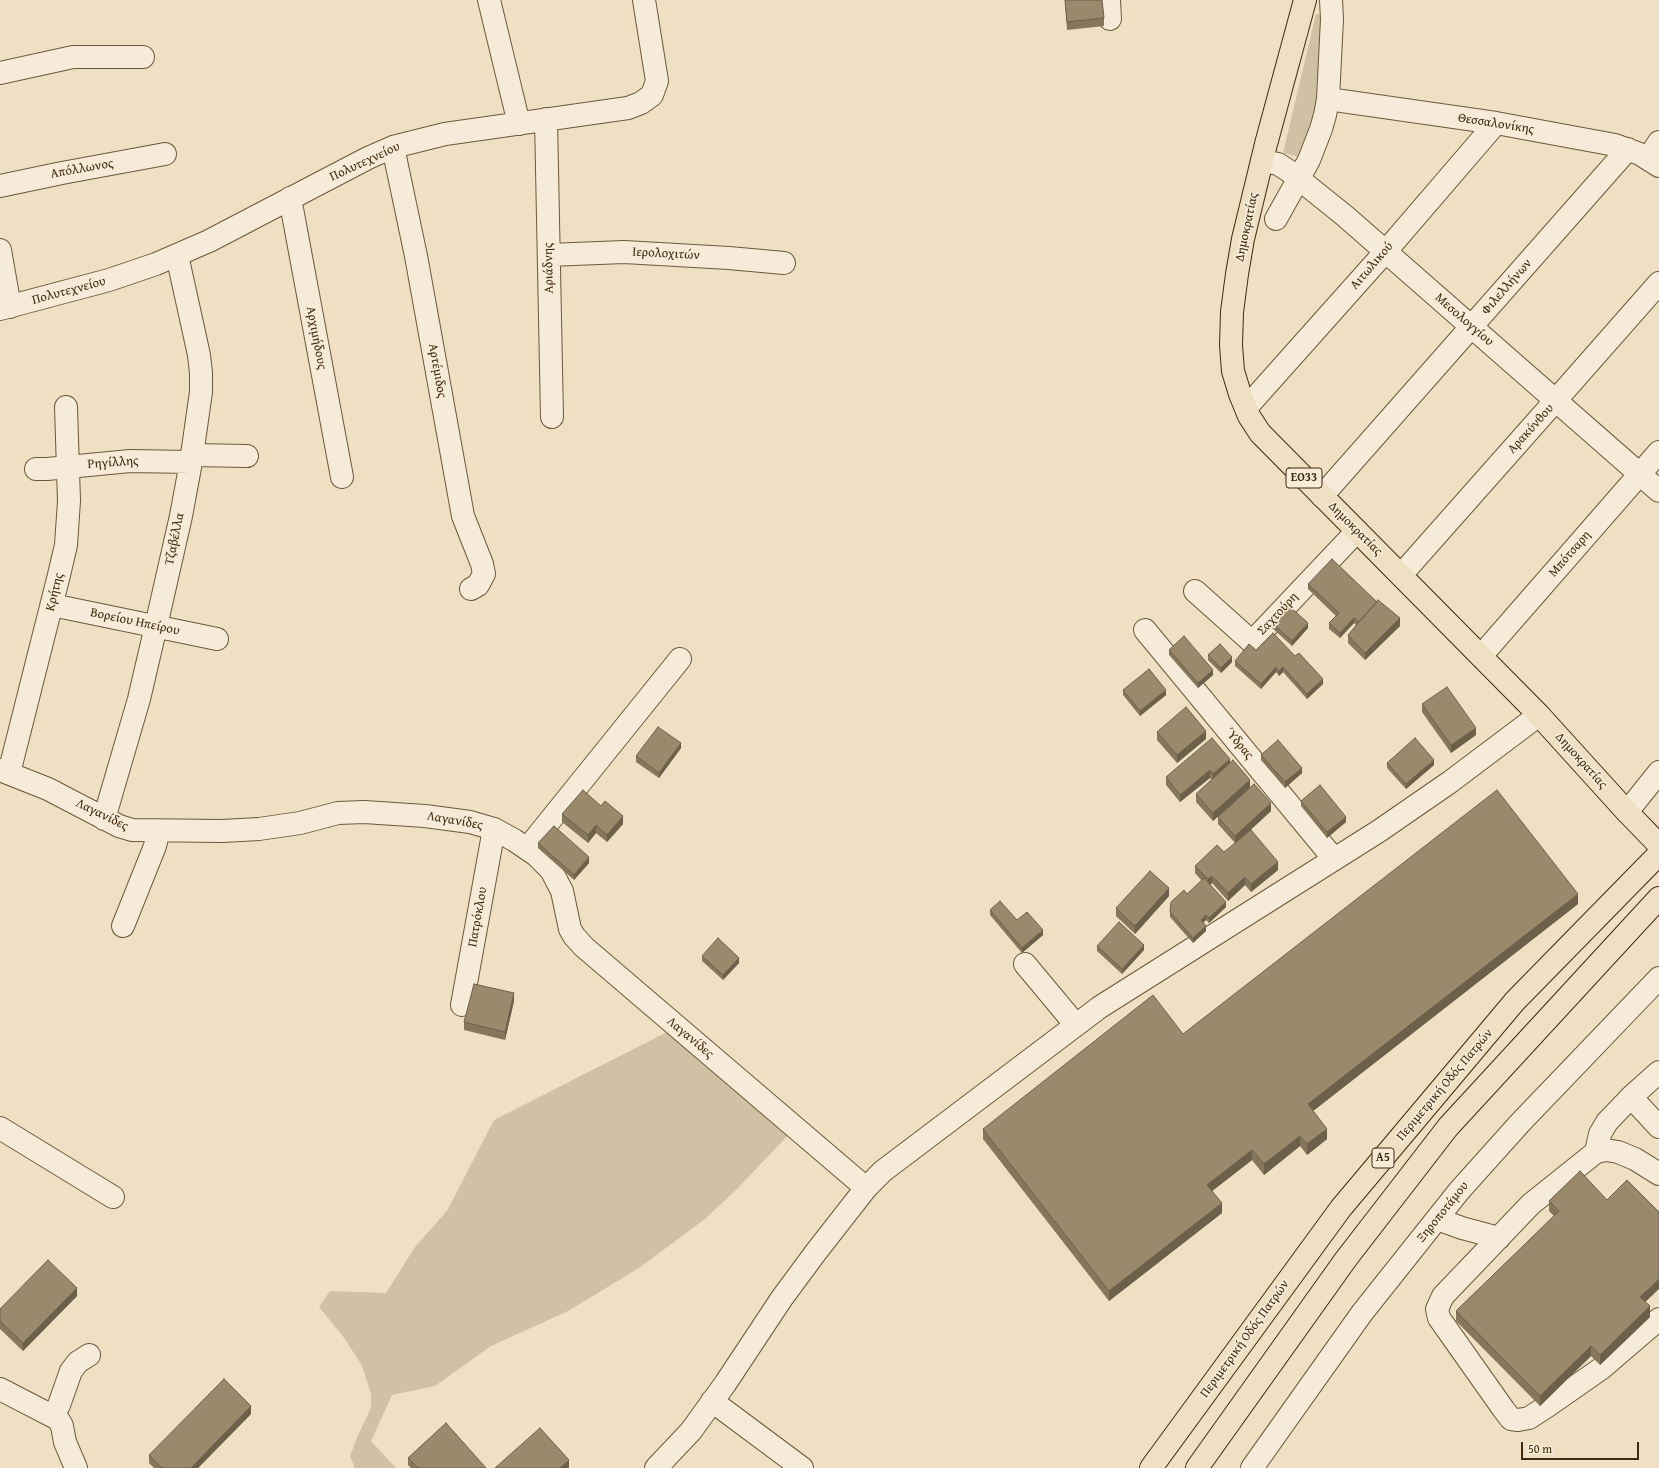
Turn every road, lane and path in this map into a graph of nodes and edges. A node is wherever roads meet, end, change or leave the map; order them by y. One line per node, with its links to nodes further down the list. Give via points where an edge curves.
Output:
1 (489, 0): 10 (street)
2 (644, 0): 8 (street, Πολυτεχνείου, via 656,76 656,87 652,96 628,108)
3 (1305, 0): 15 (main road, Δημοκρατίας / ΕΟ33)
4 (1331, 0): 7 (street)
5 (143, 57): 6 (street, via 73,57)
6 (0, 74)
7 (1328, 99): 9 (street, Θεσσαλονίκης); 16 (street, via 1321,129)
8 (546, 119): 10 (street, Πολυτεχνείου); 23 (street, Αριάδνης)
9 (1496, 123): 12 (street, Θεσσαλονίκης); 21 (street, Αιτωλικού)
10 (518, 124): 11 (street, Πολυτεχνείου, via 426,138)
11 (393, 147): 18 (street, Πολυτεχνείου); 43 (street, Αρτέμιδος, via 416,256 463,516 484,574)
12 (1628, 149): 14 (street, Θεσσαλονίκης); 27 (street, Φιλελλήνων)
13 (165, 154): 17 (street, Απόλλωνος)
14 (1655, 156)
15 (1262, 161): 16 (street, Μεσολογγίου, via 1281,166); 30 (main road, Δημοκρατίας / ΕΟ33, via 1243,239 1232,312 1233,371)
16 (1299, 179): 19 (street); 21 (street, Μεσολογγίου)
17 (0, 186)
18 (290, 198): 22 (street, Πολυτεχνείου); 38 (street, Αρχιμήδους)
19 (1276, 219)
20 (0, 250): 26 (street)
21 (1386, 251): 27 (street, Μεσολογγίου); 30 (street, Αιτωλικού)
22 (177, 255): 26 (street, Πολυτεχνείου, via 135,272); 34 (street, Τζαβέλλα, via 201,365 201,387)
23 (549, 255): 24 (street, Ιερολοχιτών, via 624,252); 31 (street, Αριάδνης)
24 (784, 263)
25 (1659, 283): 28 (street, Αρακύνθου)
26 (5, 308)
27 (1472, 326): 28 (street, Μεσολογγίου); 40 (street, Φιλελλήνων)
28 (1556, 400): 37 (street, Μεσολογγίου); 42 (street, Αρακύνθου)
29 (66, 408): 35 (street, Κρήτης)
30 (1246, 408): 40 (main road, Δημοκρατίας / ΕΟ33, via 1260,433)
31 (552, 417)
32 (1659, 452): 37 (street, Μπότσαρη)
33 (247, 456): 34 (street, Ρηγίλλης)
34 (191, 459): 35 (street, Ρηγίλλης); 46 (street, Τζαβέλλα)
35 (69, 467): 36 (street, Ρηγίλλης); 45 (street, Κρήτης, via 66,545)
36 (36, 469)
37 (1640, 474): 39 (street, Μεσολογγίου); 49 (street, Μπότσαρη)
38 (342, 477)
39 (1659, 491)
40 (1322, 496): 41 (main road, Δημοκρατίας / ΕΟ33)
41 (1356, 531): 42 (main road, Δημοκρατίας / ΕΟ33); 44 (street, Σαχτούρη, via 1252,642)
42 (1401, 574): 49 (main road, Δημοκρατίας / ΕΟ33)
43 (472, 589)
44 (1195, 592)
45 (52, 605): 46 (street, Βορείου Ηπείρου); 52 (street, Κρήτης)
46 (156, 626): 48 (street, Βορείου Ηπείρου); 55 (street, Τζαβέλλα, via 139,699)
47 (1145, 630): 61 (street, Ύδρας)
48 (218, 639)
49 (1481, 656): 51 (main road, Δημοκρατίας / ΕΟ33)
50 (680, 659): 59 (street)
51 (1539, 715): 54 (main road, Δημοκρατίας / ΕΟ33); 61 (street, via 1409,811)
52 (4, 771): 55 (street, Λαγανίδες, via 63,796)
53 (1659, 772): 54 (street)
54 (1627, 812): 58 (main road, Δημοκρατίας / ΕΟ33)
55 (104, 819): 57 (street, Λαγανίδες, via 127,830)
56 (494, 829): 57 (street, Λαγανίδες, via 470,822 425,816 364,812 338,813 300,823 259,829); 59 (street, Λαγανίδες); 66 (street, Πατρόκλου)
57 (159, 831): 63 (street)
58 (1659, 845)
59 (527, 849): 74 (street, Λαγανίδες, via 544,862 555,876 562,891 567,923 579,942)
60 (1659, 854): 86 (main road, Περιμετρική Οδός Πατρών / Α5, via 1515,1001 1341,1208)
61 (1334, 859): 67 (street)
62 (1659, 898): 87 (main road, Α5, via 1448,1127 1346,1259)
63 (123, 926)
64 (1025, 964): 67 (street)
65 (1659, 978): 76 (street, Ξηροποτάμου, via 1520,1123)
66 (462, 1005)
67 (1075, 1024): 74 (street, via 968,1108 898,1158)
68 (1659, 1072): 69 (street)
69 (1631, 1098): 70 (street); 72 (street, via 1607,1122 1600,1134)
70 (1659, 1127)
71 (0, 1128): 75 (street)
72 (1596, 1152): 73 (street, via 1618,1152); 77 (street, via 1531,1204)
73 (1659, 1174)
74 (866, 1188): 81 (street, via 782,1298)
75 (113, 1197)
76 (1437, 1219): 77 (street); 88 (street, Ξηροποτάμου, via 1362,1313)
77 (1499, 1238): 78 (street, via 1443,1296 1437,1309 1446,1330 1511,1419 1529,1418 1549,1405 1602,1368)
78 (1659, 1319)
79 (89, 1355): 82 (street, via 78,1362 71,1371)
80 (0, 1389): 82 (street)
81 (712, 1401): 84 (street, via 691,1431); 85 (street)
82 (53, 1416): 83 (street, via 60,1422)
83 (76, 1468)
84 (656, 1468)
85 (802, 1468)
86 (1151, 1468)
87 (1198, 1468)
88 (1252, 1468)

